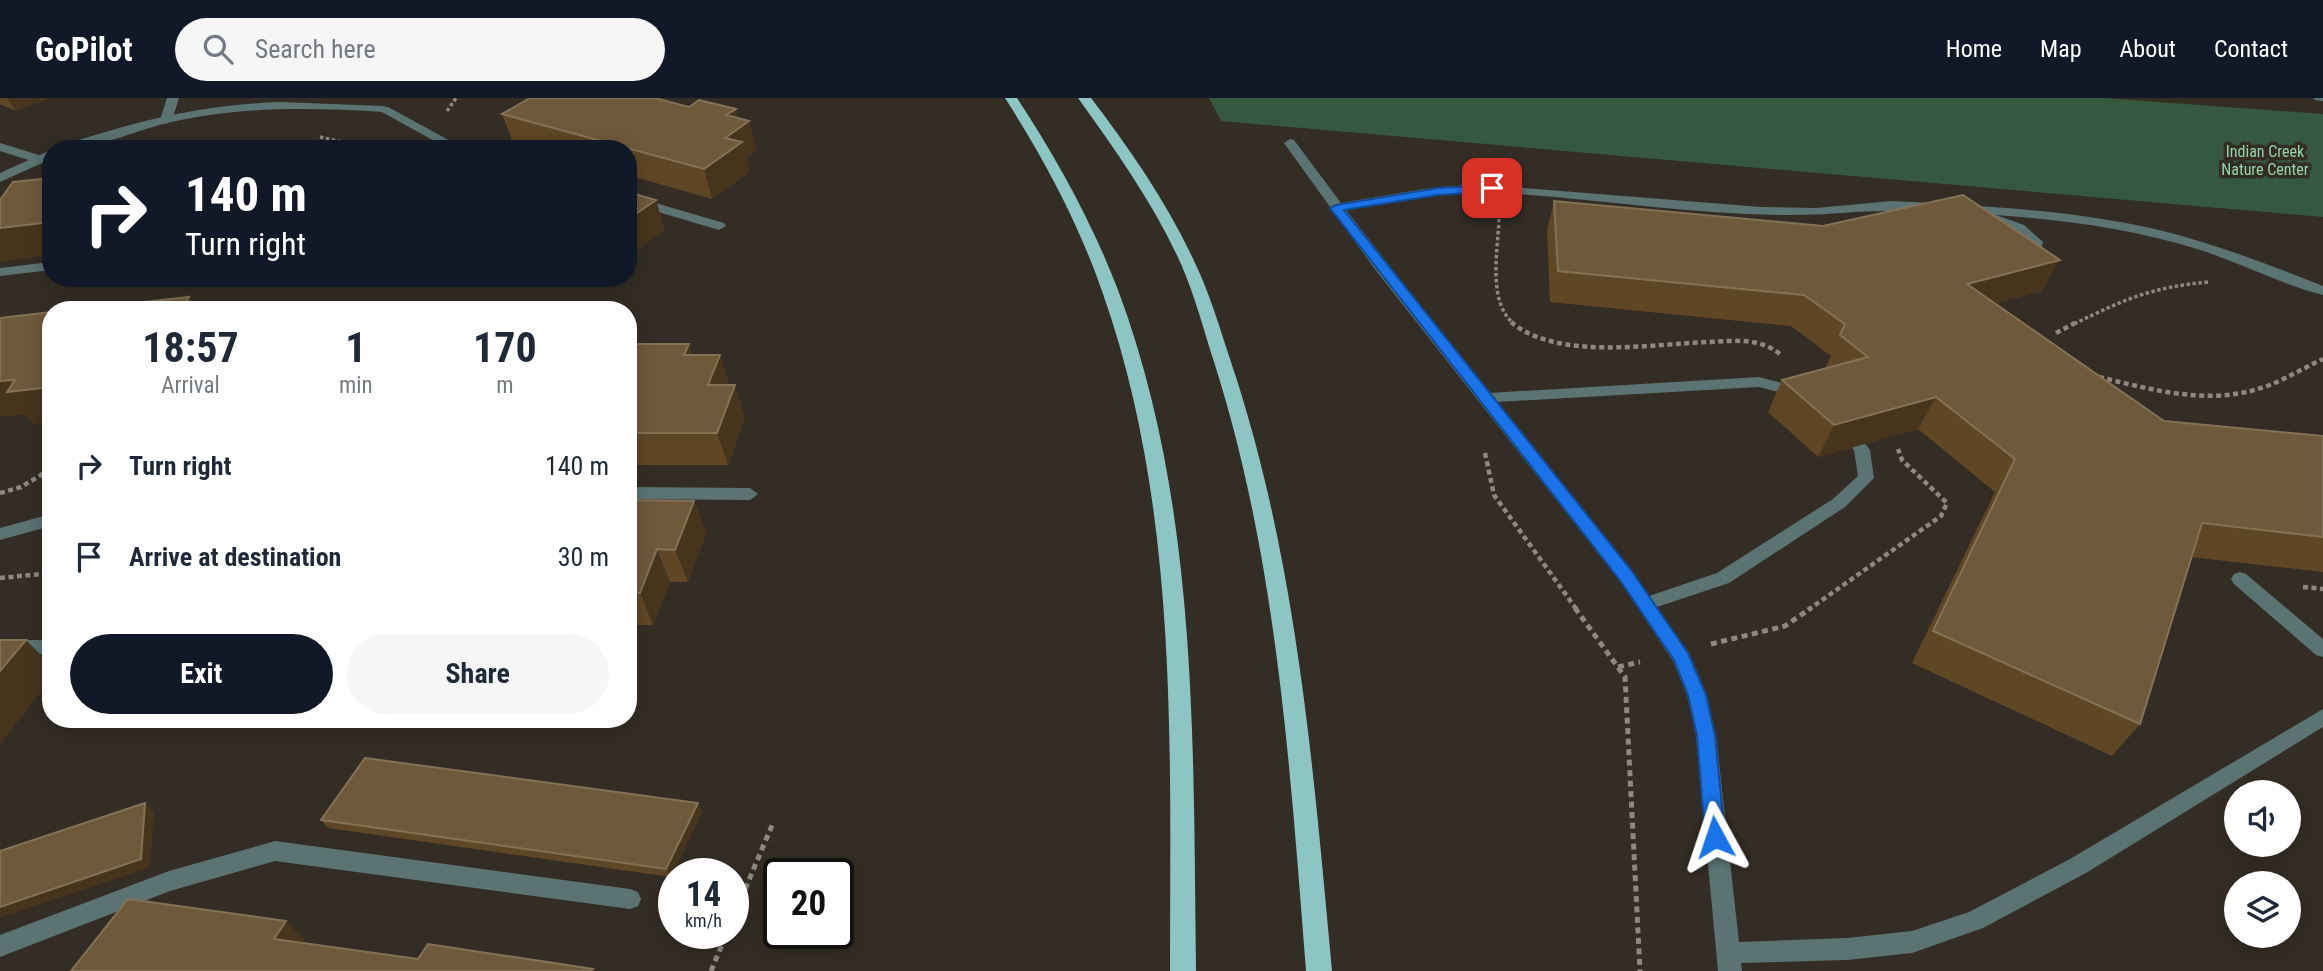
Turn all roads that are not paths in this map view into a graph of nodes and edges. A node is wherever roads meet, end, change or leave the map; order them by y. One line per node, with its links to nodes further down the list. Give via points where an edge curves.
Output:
1 (173, 98): 4 (street)
2 (1011, 98): 36 (highway, via 1074,201 1107,278 1137,377 1163,501 1180,683)
3 (1084, 98): 37 (highway, via 1114,136 1188,264 1226,368 1260,487 1293,677)
4 (166, 120): 5 (street); 6 (street, via 243,107 384,109)
5 (91, 140)
6 (442, 140)
7 (1290, 143): 13 (street)
8 (0, 147): 9 (street)
9 (42, 157)
10 (42, 158): 11 (street)
11 (0, 178)
12 (637, 202): 15 (street)
13 (1336, 208): 14 (street, via 1475,188 1761,211 1816,212 1892,205); 20 (street)
14 (1969, 209): 16 (street, via 2019,228 2036,242 2034,255); 19 (street, via 2131,228 2236,258)
15 (719, 226)
16 (2012, 260)
17 (42, 267): 18 (street)
18 (0, 272)
19 (2323, 291)
20 (1484, 398): 21 (street, via 1759,382 1809,395); 28 (street)
21 (1818, 403)
22 (1835, 420): 28 (street, via 1861,445 1866,478 1839,503 1723,578)
23 (637, 493): 24 (street)
24 (750, 494)
25 (42, 522): 26 (street)
26 (0, 534)
27 (2240, 579): 31 (street)
28 (1645, 604): 35 (street, via 1682,658 1697,695 1706,736)
29 (0, 647): 30 (street)
30 (42, 647)
31 (2323, 650)
32 (2323, 717): 35 (street, via 2078,866 1975,921 1913,942)
33 (629, 899): 34 (street, via 275,851 169,881)
34 (0, 946)
35 (1729, 962)
36 (1183, 971)
37 (1320, 971)

